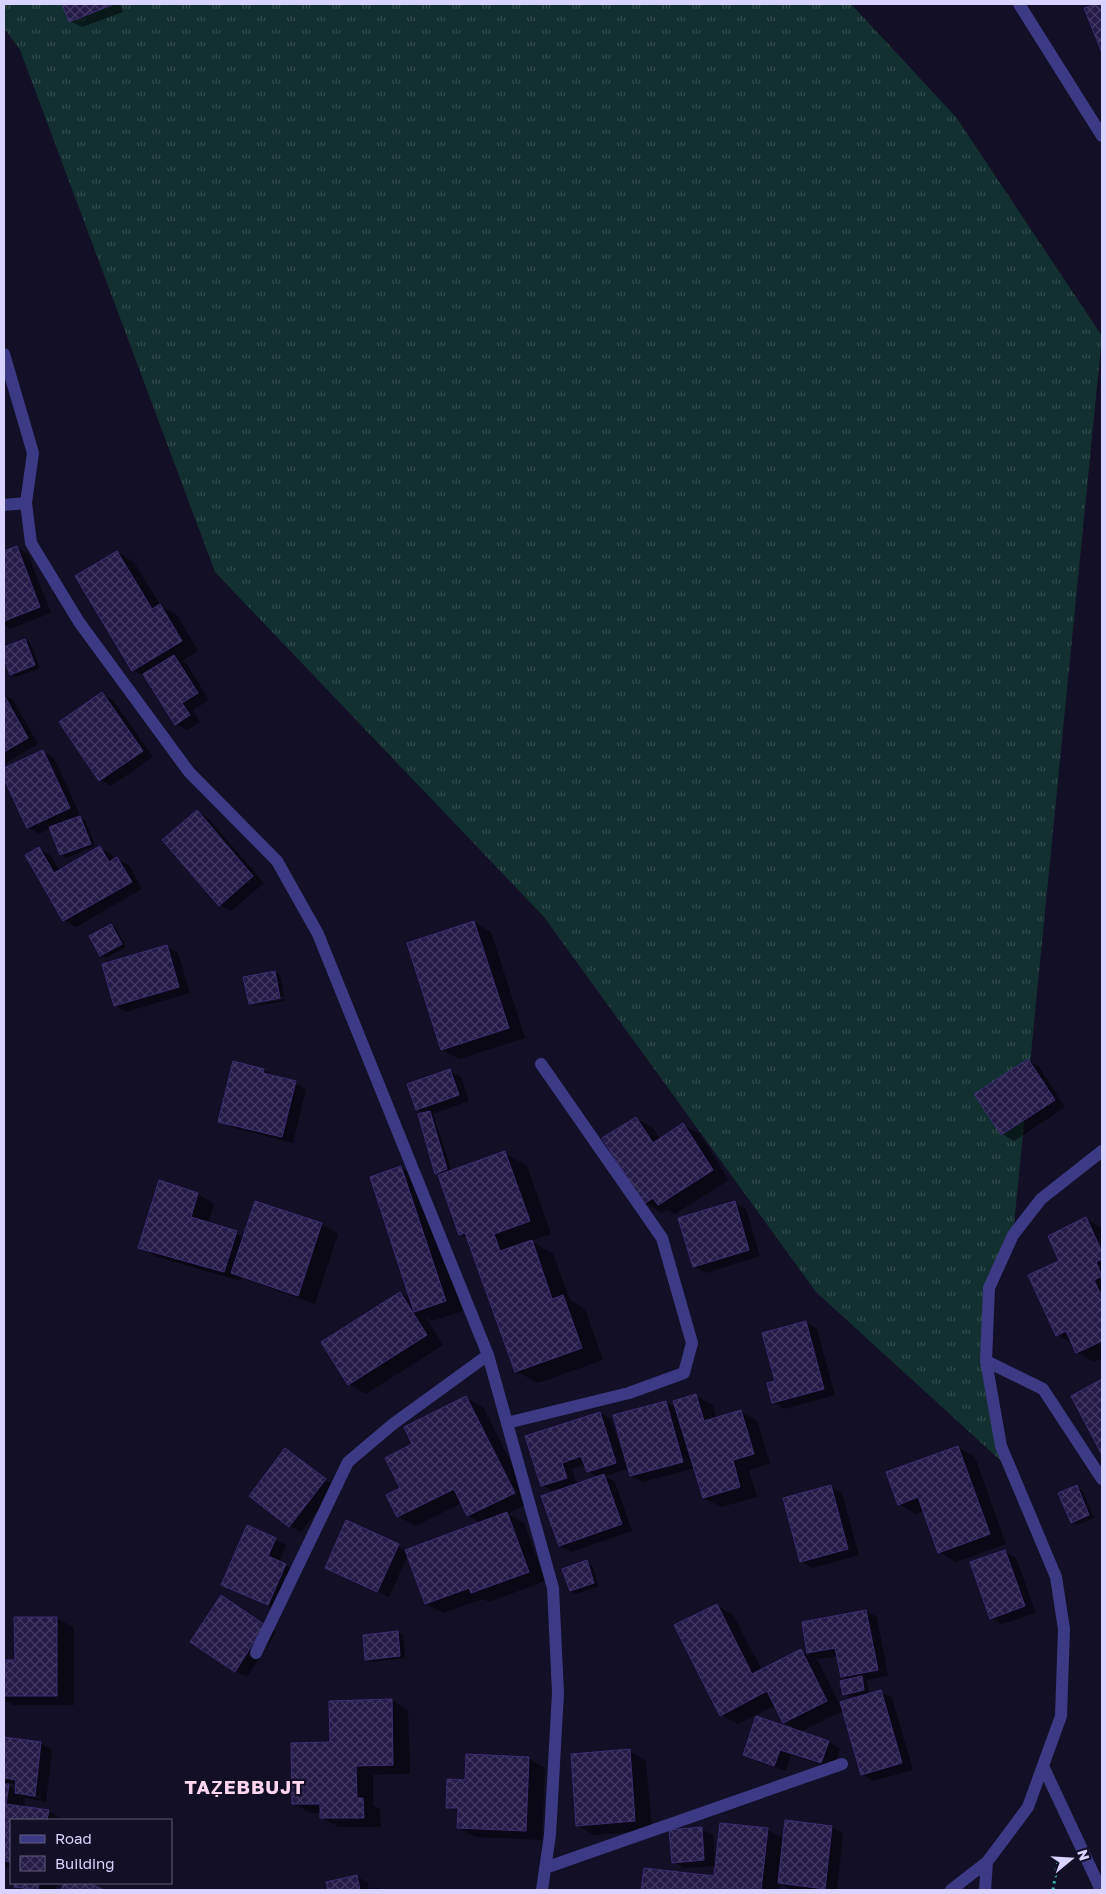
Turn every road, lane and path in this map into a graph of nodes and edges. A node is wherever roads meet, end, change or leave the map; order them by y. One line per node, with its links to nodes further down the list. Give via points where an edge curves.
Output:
1 (1019, 4): 2 (street)
2 (1102, 136)
3 (4, 354): 4 (street, via 33,453)
4 (26, 503): 5 (street); 8 (street, via 31,543 79,622 190,772 277,861 318,934)
5 (4, 506)
6 (541, 1064): 10 (street, via 662,1238 692,1343 684,1374 629,1392)
7 (1102, 1151): 9 (street, via 1042,1199 1013,1235 990,1288)
8 (488, 1354): 10 (street); 12 (street, via 393,1424 348,1462)
9 (986, 1361): 11 (street, via 1043,1389); 14 (street, via 1001,1446 1056,1577 1064,1629 1061,1716)
10 (507, 1423): 16 (street, via 553,1588 558,1692 550,1835)
11 (1102, 1478)
12 (256, 1653)
13 (842, 1764): 16 (street)
14 (1043, 1766): 15 (street, via 1028,1807); 20 (street)
15 (987, 1862): 18 (street); 19 (street)
16 (545, 1868): 17 (street)
17 (542, 1890)
18 (951, 1890)
19 (985, 1890)
20 (1101, 1890)

